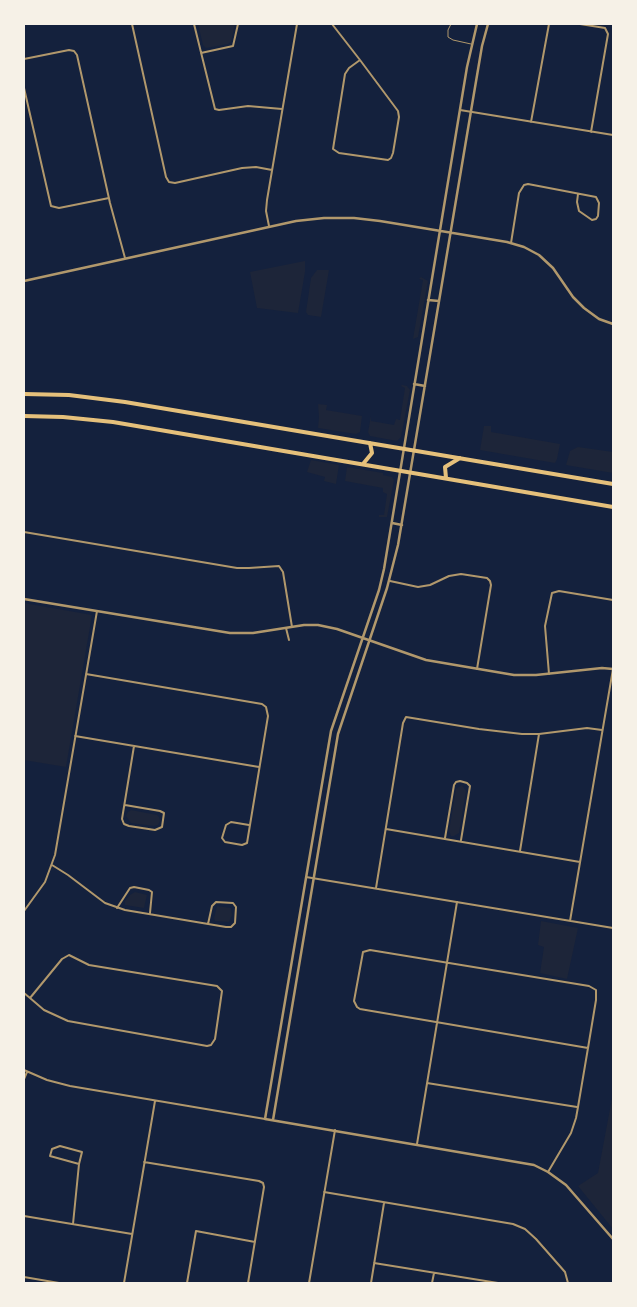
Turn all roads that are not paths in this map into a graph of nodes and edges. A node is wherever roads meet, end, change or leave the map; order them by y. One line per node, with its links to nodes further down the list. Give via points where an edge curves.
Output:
1 (132, 24): 22 (street, via 169,182 247,168)
2 (194, 24): 12 (street)
3 (238, 24): 12 (street, via 233,46)
4 (296, 24): 16 (street)
5 (332, 24): 14 (street)
6 (451, 24): 11 (lane, via 448,37)
7 (476, 24): 11 (street)
8 (488, 24): 18 (street)
9 (549, 24): 19 (street)
10 (580, 24): 20 (street, via 605,28 608,34)
11 (472, 44): 17 (street)
12 (202, 53): 16 (street, via 216,110 248,106)
13 (24, 59): 24 (street, via 69,50 76,53)
14 (360, 60): 14 (street, via 345,74 333,149 339,153 388,160 392,158 398,111)
15 (24, 88): 24 (street, via 51,206 59,208)
16 (282, 109): 22 (street)
17 (460, 110): 18 (street); 26 (street)
18 (471, 111): 19 (street); 27 (street)
19 (531, 122): 20 (street)
20 (591, 132): 21 (street)
21 (613, 136)
22 (272, 170): 25 (street, via 266,206)
23 (578, 194): 23 (street, via 598,198 596,219 592,220 579,211); 28 (street, via 524,185 519,193)
24 (109, 198): 29 (street)
25 (269, 226): 26 (street, via 344,218); 29 (street)
26 (440, 231): 27 (street); 31 (street)
27 (450, 232): 28 (street); 32 (street)
28 (511, 243): 33 (street, via 542,258 584,308)
29 (125, 258): 30 (street)
30 (24, 281)
31 (428, 300): 32 (street); 34 (street)
32 (439, 301): 35 (street)
33 (613, 324)
34 (414, 384): 35 (street); 39 (street)
35 (425, 386): 40 (street)
36 (24, 394): 38 (main road, via 105,399)
37 (24, 416): 42 (main road, via 99,420)
38 (370, 443): 39 (main road); 42 (main road, via 372,453)
39 (403, 449): 40 (main road); 43 (street)
40 (414, 450): 41 (main road); 44 (street)
41 (460, 458): 45 (main road, via 445,467); 46 (main road)
42 (363, 464): 43 (main road)
43 (400, 470): 44 (main road); 48 (street)
44 (410, 472): 45 (main road); 49 (street)
45 (446, 478): 47 (main road)
46 (613, 484)
47 (613, 507)
48 (392, 523): 49 (street); 57 (street, via 382,577)
49 (402, 525): 51 (street)
50 (24, 532): 55 (street, via 237,568 279,566 283,572)
51 (390, 581): 59 (street); 60 (street, via 418,587 461,574 490,581)
52 (24, 599): 54 (street)
53 (613, 600): 63 (street, via 560,591 552,593 545,626)
54 (96, 611): 56 (street, via 230,633); 62 (street)
55 (292, 627): 56 (street); 57 (street, via 318,625)
56 (286, 628): 58 (street)
57 (362, 638): 59 (street); 77 (street, via 331,731)
58 (289, 640)
59 (369, 641): 60 (street, via 426,660); 78 (street, via 338,734)
60 (477, 669): 63 (street, via 519,676)
61 (613, 669): 63 (street); 64 (street)
62 (86, 674): 66 (street); 68 (street, via 262,704 268,711)
63 (549, 674)
64 (602, 730): 65 (street, via 580,728); 75 (street)
65 (539, 734): 71 (street, via 495,731 406,717); 74 (street)
66 (75, 736): 67 (street); 76 (street)
67 (134, 746): 68 (street); 69 (street)
68 (259, 767): 70 (street)
69 (125, 805): 69 (street, via 124,824 155,830 162,827 164,813)
70 (249, 825): 70 (street, via 247,842 242,845 225,842 222,838 226,825 231,822)
71 (386, 829): 72 (street); 79 (street)
72 (445, 838): 73 (street); 73 (street, via 454,785 460,781 470,786)
73 (461, 841): 74 (street)
74 (520, 851): 75 (street)
75 (580, 862): 84 (street)
76 (52, 865): 81 (street, via 97,898); 82 (street, via 41,889)
77 (306, 877): 78 (street); 91 (street)
78 (314, 878): 79 (street); 92 (street)
79 (376, 888): 80 (street)
80 (457, 902): 84 (street); 87 (street)
81 (117, 908): 83 (street); 83 (street, via 134,887 152,892)
82 (24, 911)
83 (150, 914): 85 (street)
84 (570, 921): 86 (street)
85 (208, 924): 85 (street, via 231,926 235,923 236,907 233,903 216,902)
86 (613, 928)
87 (447, 962): 90 (street); 90 (street, via 362,952 354,1000 357,1007); 93 (street, via 593,987 596,1000)
88 (24, 993): 89 (street)
89 (30, 998): 89 (street, via 53,1015 74,1023 207,1046 212,1045 215,1038 222,992 217,986 89,965 69,955)
90 (437, 1022): 93 (street); 97 (street)
91 (280, 1029): 92 (street); 100 (street)
92 (288, 1031): 101 (street)
93 (588, 1048): 99 (street)
94 (24, 1070): 95 (street)
95 (27, 1072): 96 (street); 98 (street, via 61,1084)
96 (24, 1079)
97 (427, 1082): 99 (street); 103 (street)
98 (155, 1100): 100 (street); 104 (street)
99 (578, 1107): 106 (street, via 571,1133)
100 (265, 1119): 101 (street)
101 (273, 1120): 102 (street)
102 (335, 1130): 103 (street); 107 (street)
103 (417, 1144): 106 (street, via 527,1163)
104 (144, 1162): 111 (street); 113 (street, via 263,1183)
105 (79, 1164): 105 (street, via 82,1152 60,1146 52,1149 50,1156); 110 (street)
106 (548, 1172): 112 (street, via 575,1194)
107 (324, 1192): 108 (street); 121 (street)
108 (384, 1203): 114 (street); 125 (street, via 513,1224 525,1229 566,1272)
109 (24, 1216): 110 (street)
110 (73, 1224): 111 (street)
111 (132, 1234): 118 (street)
112 (613, 1239)
113 (255, 1242): 119 (street, via 196,1231); 120 (street)
114 (374, 1263): 115 (street); 122 (street)
115 (434, 1273): 123 (street); 124 (street)
116 (24, 1277): 117 (street)
117 (59, 1283)
118 (124, 1283)
119 (187, 1283)
120 (248, 1283)
121 (309, 1283)
122 (371, 1283)
123 (432, 1283)
124 (498, 1283)
125 (568, 1283)

